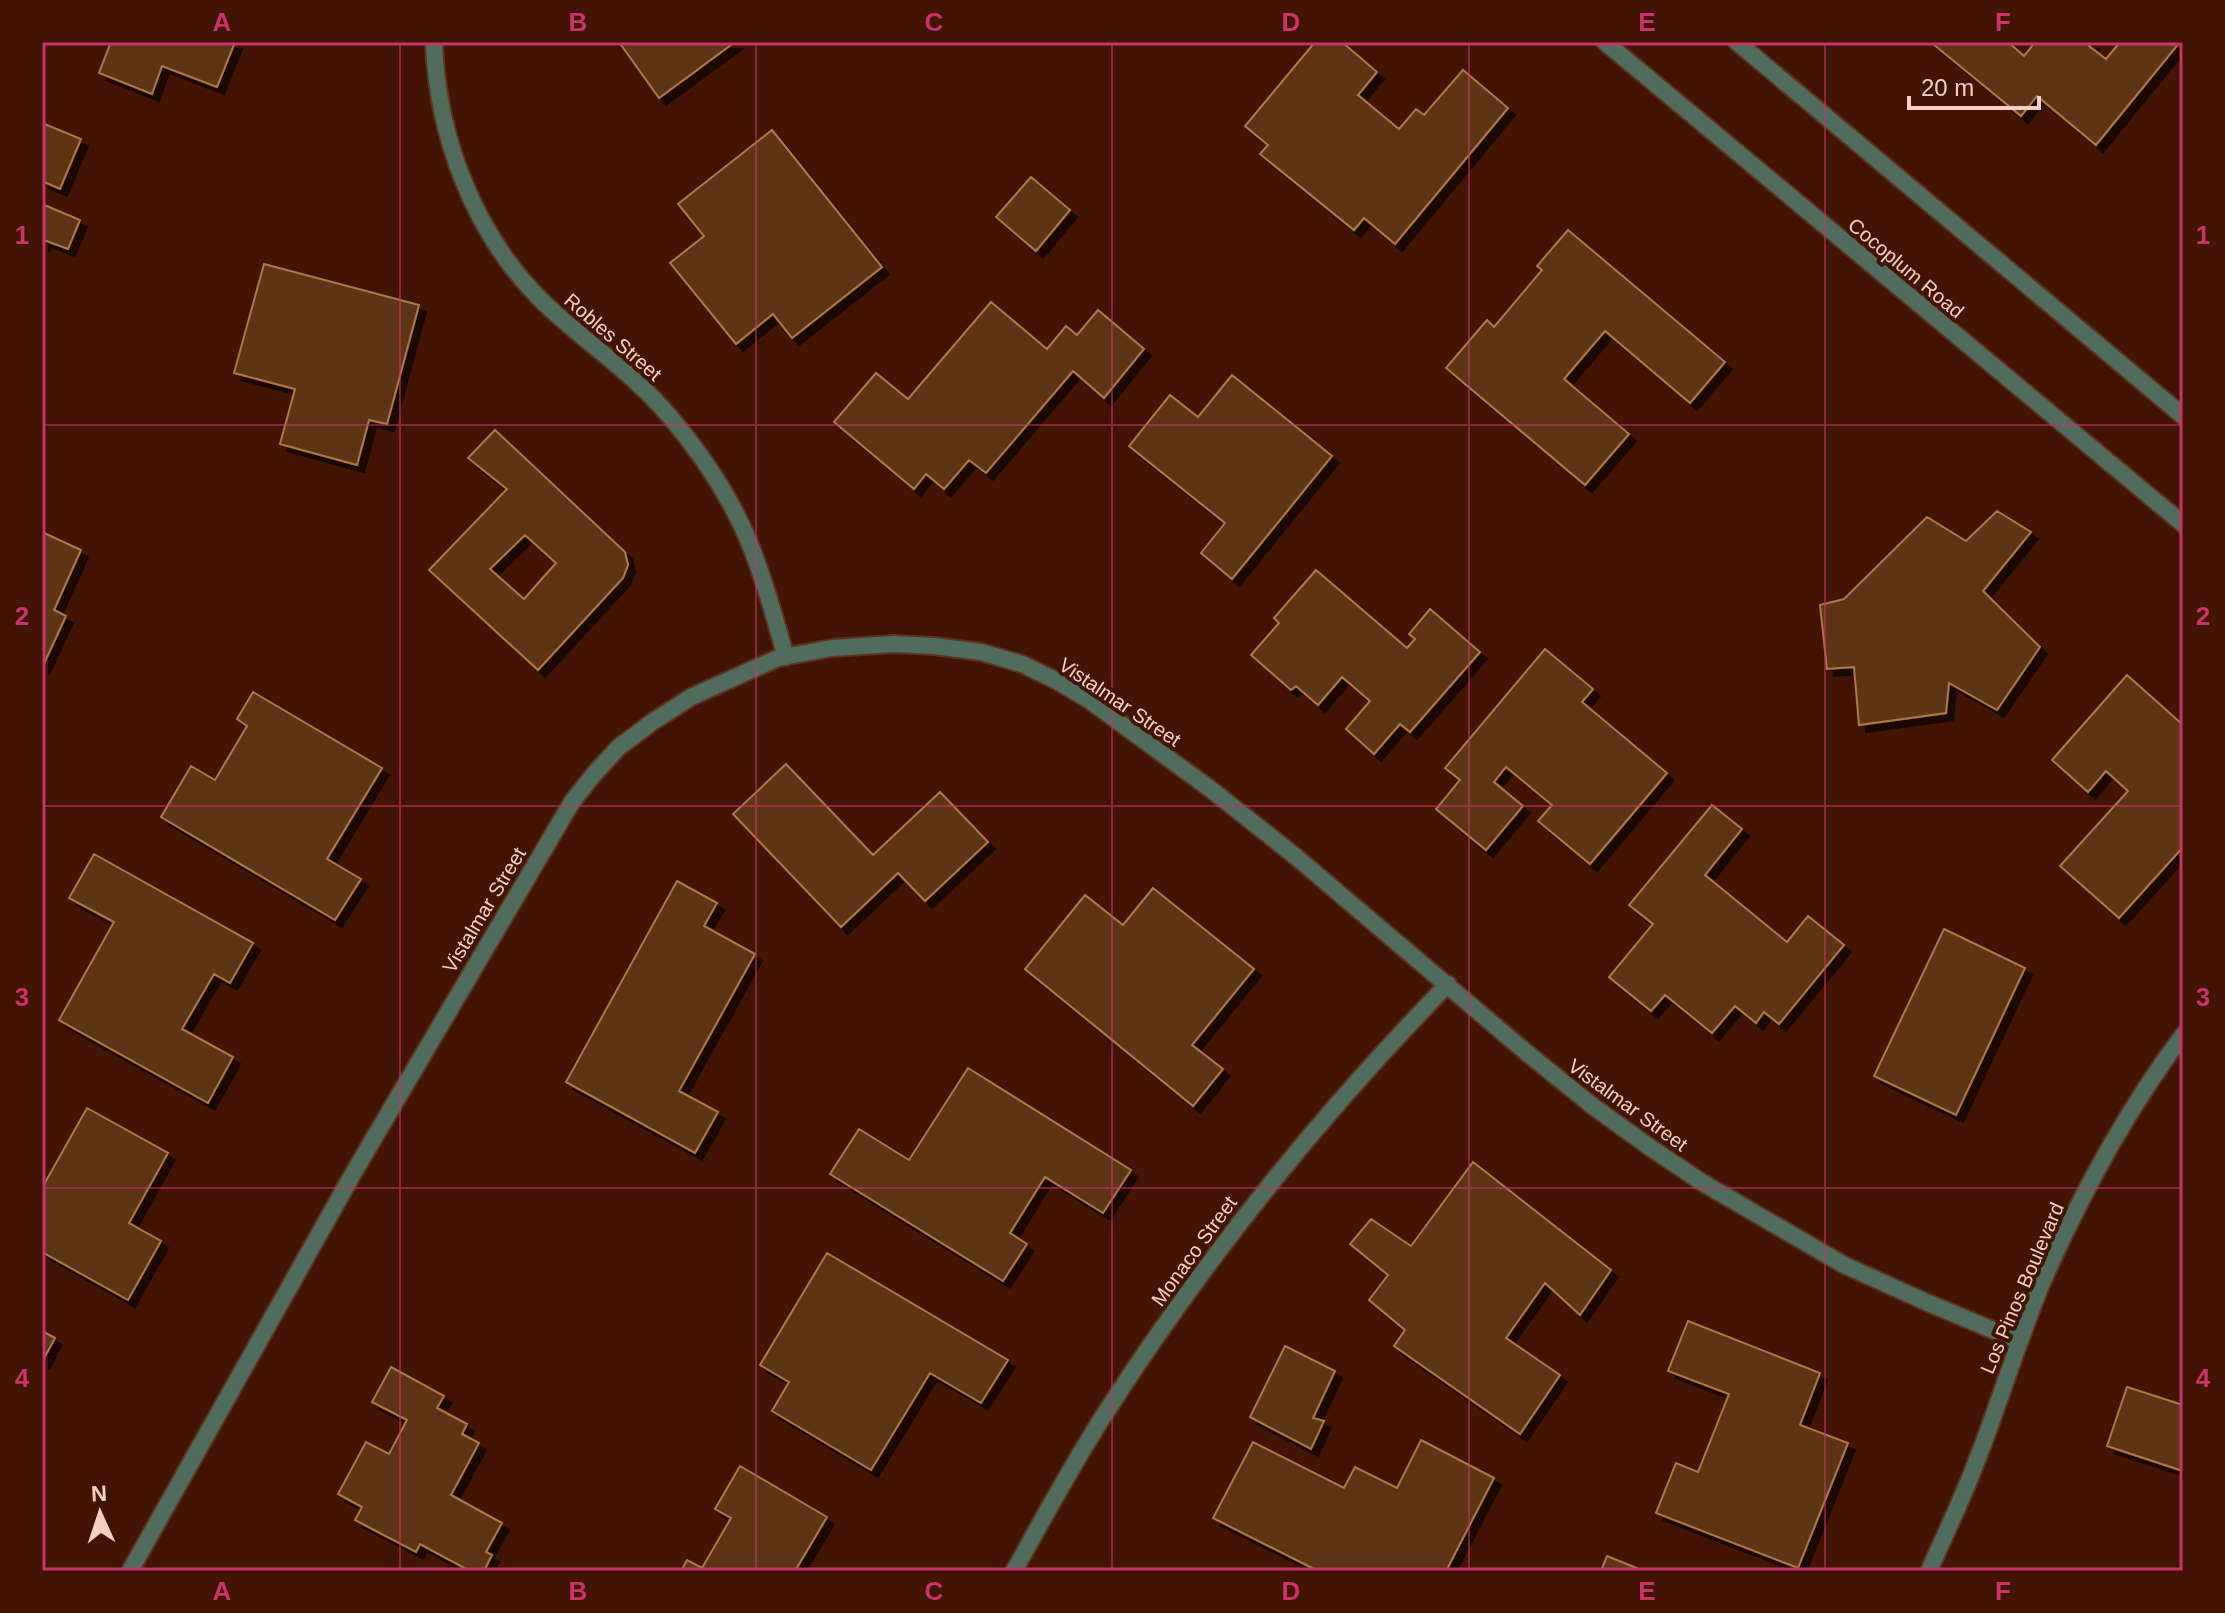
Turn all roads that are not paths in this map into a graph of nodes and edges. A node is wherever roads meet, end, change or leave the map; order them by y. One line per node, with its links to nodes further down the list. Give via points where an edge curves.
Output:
1 (434, 42): 6 (street, Robles Street, via 450,141 487,231 535,294 648,393 705,463 753,553)
2 (1605, 42): 5 (street, Cocoplum Road)
3 (1737, 42): 4 (street)
4 (2183, 416)
5 (2183, 524)
6 (786, 657): 7 (street, Vistalmar Street, via 832,648 934,646 981,652 1057,681 1213,791); 10 (street, Vistalmar Street, via 738,674 651,723 619,747 572,802 354,1172)
7 (1448, 984): 9 (street, Vistalmar Street, via 1594,1107 1703,1183 1844,1265); 11 (street, Monaco Street, via 1354,1084 1222,1244 1106,1412)
8 (2183, 1035): 9 (street, Los Pinos Boulevard, via 2099,1167)
9 (2019, 1341): 12 (street, Los Pinos Boulevard, via 1978,1457)
10 (130, 1571)
11 (1014, 1571)
12 (1929, 1571)

